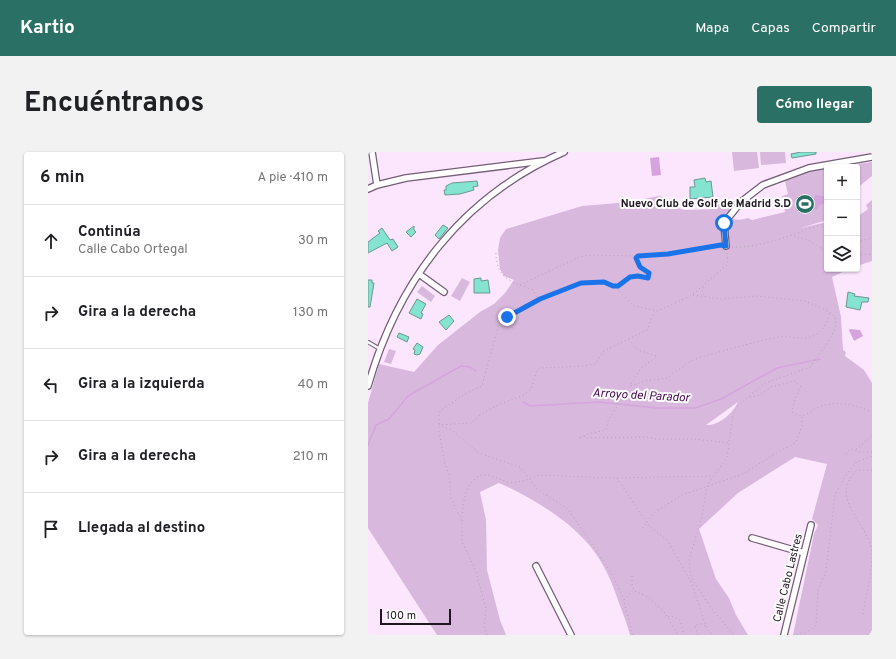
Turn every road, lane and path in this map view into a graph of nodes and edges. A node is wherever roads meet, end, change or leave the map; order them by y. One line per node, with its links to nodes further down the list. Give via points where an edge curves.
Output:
1 (372, 152): 5 (street)
2 (564, 152): 4 (street)
3 (872, 158): 11 (street, via 809,168 763,185 741,202 724,223)
4 (545, 160): 5 (street, via 406,178); 19 (street, via 509,182 473,209 452,229)
5 (377, 185): 6 (street)
6 (368, 189)
7 (824, 224): 8 (path)
8 (789, 235): 11 (path, via 749,247); 12 (path, via 806,239)
9 (872, 238): 10 (path)
10 (860, 241)
11 (726, 246): 17 (path); 20 (path, via 728,264)
12 (821, 248): 13 (path); 14 (path)
13 (824, 248)
14 (824, 252)
15 (496, 253): 21 (path, via 496,263 501,275)
16 (872, 254): 18 (path)
17 (638, 256): 21 (path, via 579,257); 22 (path, via 637,261 642,269 649,273 649,277 630,277 618,286)
18 (860, 256)
19 (419, 274): 23 (street); 31 (street)
20 (705, 284): 24 (path); 25 (path, via 702,290)
21 (520, 285): 26 (path, via 534,290)
22 (613, 286): 26 (path, via 604,282 581,283); 27 (path, via 634,306)
23 (444, 292)
24 (692, 295): 25 (path); 27 (path)
25 (705, 295): 28 (path, via 722,299 757,296 805,301)
26 (539, 300): 37 (path, via 502,321 495,333 482,386 441,410)
27 (655, 311): 29 (path, via 647,330)
28 (830, 312): 33 (path, via 824,329 815,335 804,339 779,337 701,357 668,378 646,380); 34 (path, via 835,317 835,329 813,364 801,371 763,384)
29 (628, 340): 33 (path, via 638,350 657,356 641,368); 37 (path, via 604,351 596,364 537,370 529,392 481,414 471,423)
30 (368, 342): 31 (lane)
31 (380, 349): 32 (street)
32 (368, 386)
33 (631, 386): 38 (path, via 608,421 606,430)
34 (750, 398): 36 (path, via 772,387 795,381 801,387 792,412); 41 (path, via 733,414)
35 (872, 412): 36 (path, via 854,405 835,404 819,407)
36 (802, 416): 50 (path, via 802,426 796,442 743,474)
37 (439, 425): 49 (path, via 452,430 479,453 520,467); 51 (path, via 449,474 451,499)
38 (583, 436): 40 (path); 41 (path, via 694,439)
39 (872, 436): 42 (path)
40 (580, 438)
41 (730, 443): 47 (path, via 727,458)
42 (855, 449): 43 (path, via 860,452); 44 (path, via 849,450)
43 (872, 452)
44 (846, 454)
45 (872, 456): 73 (path, via 855,463 835,495 827,562 819,587 816,624 809,630)
46 (872, 470): 61 (path, via 857,470 849,478 845,489 849,507 866,532 872,554 872,569)
47 (714, 476): 48 (path); 50 (path)
48 (616, 477): 49 (path, via 540,475); 52 (path)
49 (529, 479): 51 (path, via 510,483 489,475 477,477 466,492); 60 (path, via 538,490 568,509 612,574)
50 (708, 486): 52 (path, via 682,495 655,512); 71 (path, via 690,555 691,576 711,608)
51 (462, 521): 64 (path, via 462,542 477,574 486,609 484,628)
52 (647, 523): 54 (path); 63 (path, via 668,541 691,582)
53 (811, 525): 56 (street, Calle Cabo Lastres)
54 (642, 528)
55 (752, 538): 56 (street)
56 (804, 553): 72 (street, Calle Cabo Lastres)
57 (536, 566): 65 (street)
58 (632, 576): 59 (path)
59 (634, 589): 60 (path); 62 (path, via 648,596)
60 (624, 600): 66 (path)
61 (863, 614)
62 (668, 617): 67 (path); 68 (path, via 680,620)
63 (706, 626): 69 (path, via 695,625); 70 (path)
64 (487, 635)
65 (571, 635)
66 (632, 635)
67 (678, 635)
68 (684, 635)
69 (698, 635)
70 (713, 635)
71 (734, 635)
72 (784, 635)
73 (793, 635)

